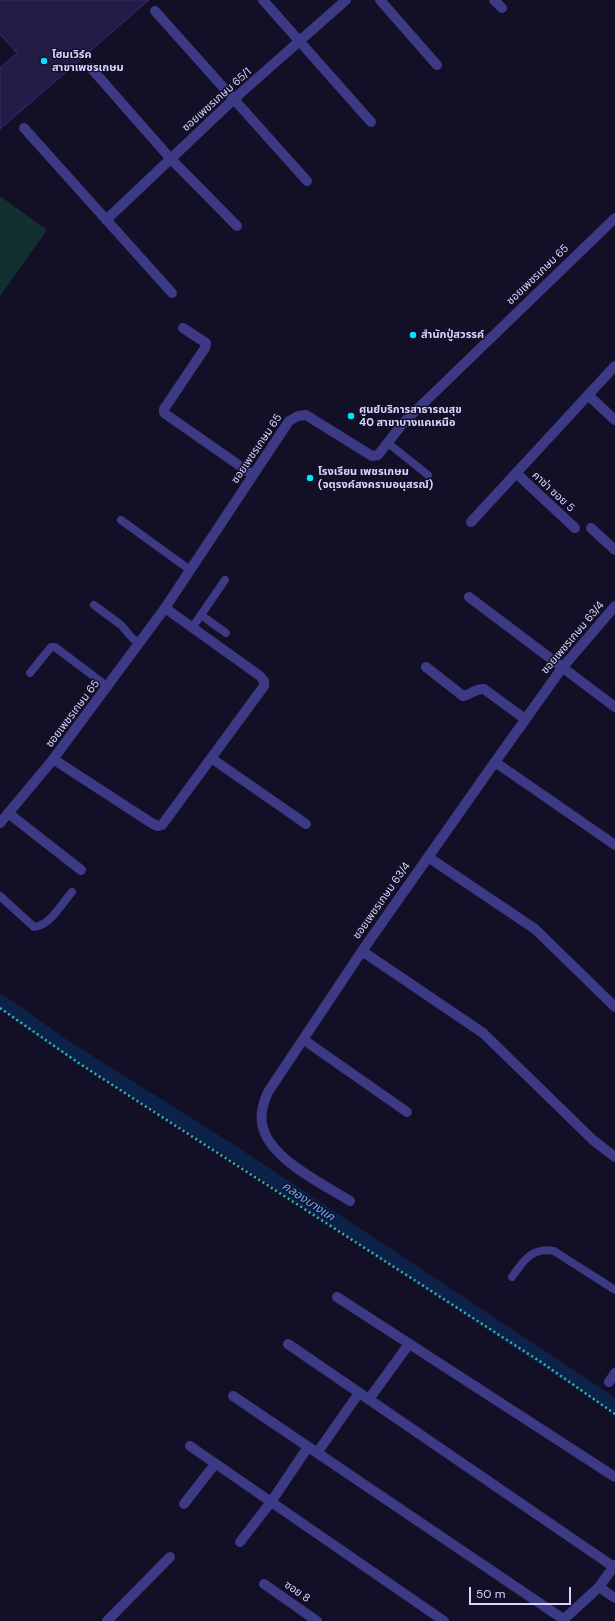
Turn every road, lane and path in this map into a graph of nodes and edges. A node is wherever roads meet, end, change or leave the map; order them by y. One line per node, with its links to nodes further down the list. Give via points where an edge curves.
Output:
1 (263, 0): 7 (street)
2 (346, 0): 7 (street, ซอยเพชรเกษม 65/1)
3 (380, 0): 8 (street)
4 (494, 0): 5 (street)
5 (502, 8)
6 (155, 11): 10 (street)
7 (299, 43): 10 (street, ซอยเพชรเกษม 65/1); 11 (street)
8 (437, 65)
9 (91, 68): 13 (street)
10 (235, 98): 13 (street, ซอยเพชรเกษม 65/1); 14 (street)
11 (371, 122)
12 (24, 128): 16 (street)
13 (170, 158): 16 (street, ซอยเพชรเกษม 65/1); 17 (street)
14 (307, 180)
15 (615, 218): 23 (street, ซอยเพชรเกษม 65, via 404,422)
16 (106, 220): 18 (street)
17 (237, 226)
18 (172, 293)
19 (183, 328): 25 (street, via 206,343 205,348 164,409 164,413)
20 (615, 366): 21 (street)
21 (588, 395): 22 (street); 24 (street)
22 (615, 420)
23 (388, 443): 25 (street, ซอยเพชรเกษม 65, via 378,455 372,456 306,415 298,416 289,421); 26 (lane)
24 (516, 474): 28 (street); 29 (street, คาซ่า ซอย 5)
25 (253, 475): 32 (street, ซอยเพชรเกษม 65)
26 (428, 475)
27 (121, 520): 32 (lane)
28 (471, 522)
29 (575, 528)
30 (591, 528): 31 (street)
31 (615, 550)
32 (190, 570): 37 (street, ซอยเพชรเกษม 65)
33 (225, 580): 38 (lane)
34 (469, 597): 43 (street)
35 (94, 605): 41 (lane)
36 (615, 606): 43 (street, ซอยเพชรเกษม 63/4)
37 (165, 608): 39 (street); 41 (street, ซอยเพชรเกษม 65)
38 (201, 615): 39 (lane); 40 (lane)
39 (192, 628): 48 (street, via 264,681 264,686)
40 (226, 633)
41 (139, 642): 45 (street, ซอยเพชรเกษม 65)
42 (426, 667): 47 (street, via 463,696 484,689)
43 (562, 668): 46 (street); 47 (street, ซอยเพชรเกษม 63/4)
44 (30, 673): 45 (lane, via 51,647 55,647)
45 (108, 687): 49 (street, ซอยเพชรเกษม 65)
46 (615, 707)
47 (525, 719): 50 (street, ซอยเพชรเกษม 63/4)
48 (211, 758): 49 (street, via 162,825 158,826); 53 (street)
49 (53, 759): 51 (street, ซอยเพชรเกษม 65)
50 (495, 762): 54 (street); 55 (street, ซอยเพชรเกษม 63/4)
51 (8, 813): 52 (street, ซอยเพชรเกษม 65); 56 (street)
52 (0, 823)
53 (306, 824)
54 (615, 845)
55 (428, 857): 59 (street, ซอยเพชรเกษม 63/4); 61 (street, via 535,929)
56 (81, 870)
57 (72, 892): 58 (lane, via 39,927 34,927)
58 (0, 896)
59 (362, 951): 62 (street, ซอยเพชรเกษม 63/4); 64 (street, via 483,1033 593,1140)
60 (0, 1008): 74 (path, via 80,1064 541,1362)
61 (615, 1008)
62 (304, 1040): 63 (street); 65 (street, ซอยเพชรเกษม 63/4, via 268,1092 262,1108 262,1128 273,1147 286,1160)
63 (407, 1112)
64 (615, 1156)
65 (350, 1201)
66 (512, 1277): 67 (lane, via 533,1252 547,1250 554,1251)
67 (615, 1290)
68 (338, 1298): 70 (street)
69 (288, 1344): 71 (street)
70 (409, 1344): 73 (street); 79 (street)
71 (359, 1393): 73 (street); 77 (street)
72 (233, 1396): 76 (street)
73 (369, 1399): 84 (street)
74 (615, 1414)
75 (190, 1446): 78 (street)
76 (308, 1447): 77 (street); 80 (street)
77 (317, 1453): 88 (street)
78 (215, 1464): 80 (street); 81 (street)
79 (615, 1477)
80 (271, 1502): 82 (street); 91 (street)
81 (184, 1504)
82 (240, 1542)
83 (170, 1557): 89 (street)
84 (614, 1566): 86 (street)
85 (264, 1584): 90 (street, ซอย 8)
86 (599, 1587): 87 (street); 88 (street)
87 (615, 1598)
88 (563, 1620)
89 (107, 1621)
90 (317, 1621)
91 (444, 1621)

